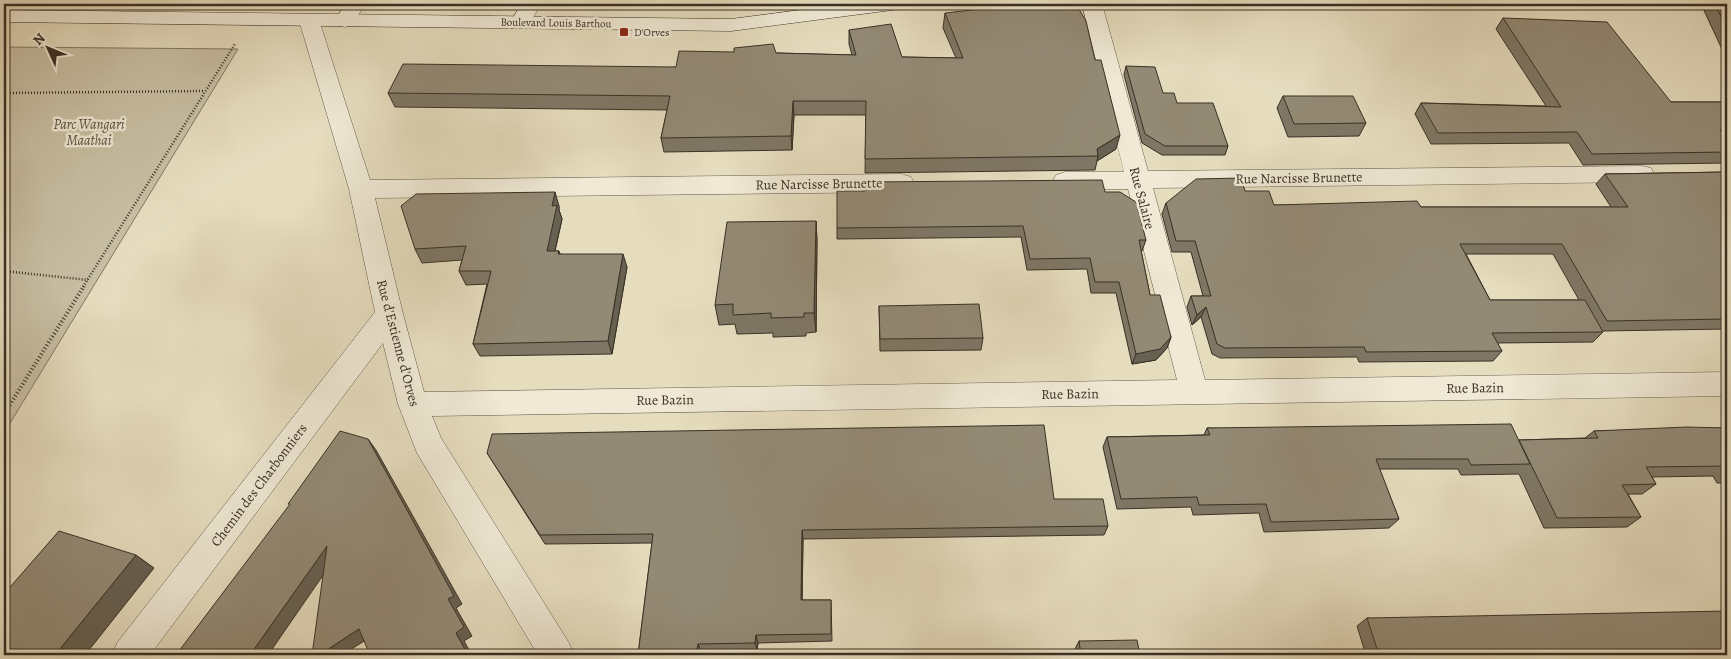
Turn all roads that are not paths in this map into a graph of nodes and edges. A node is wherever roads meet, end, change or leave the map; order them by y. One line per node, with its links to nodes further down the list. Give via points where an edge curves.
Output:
1 (531, 4): 7 (street)
2 (892, 4): 7 (street, Boulevard Louis Barthou, via 731,25)
3 (1092, 4): 9 (street, Rue Salaire)
4 (307, 12): 5 (street, Boulevard Louis Barthou); 6 (street, Boulevard Louis Barthou); 12 (street, Rue d'Estienne d'Orves)
5 (350, 12): 7 (street, Boulevard Louis Barthou)
6 (4, 16)
7 (521, 22)
8 (1668, 173): 9 (street, Rue Narcisse Brunette)
9 (1137, 180): 10 (street, Rue Narcisse Brunette); 15 (street, Rue Salaire)
10 (1038, 181)
11 (929, 182): 12 (street, Rue Narcisse Brunette)
12 (361, 189): 13 (street, Rue d'Estienne d'Orves)
13 (389, 314): 16 (street, Rue d'Estienne d'Orves); 17 (street, Chemin des Charbonniers)
14 (1727, 384): 15 (street, Rue Bazin)
15 (1194, 392): 16 (street, Rue Bazin)
16 (413, 404): 18 (street, Rue d'Estienne d'Orves, via 428,444)
17 (129, 655)
18 (557, 655)

